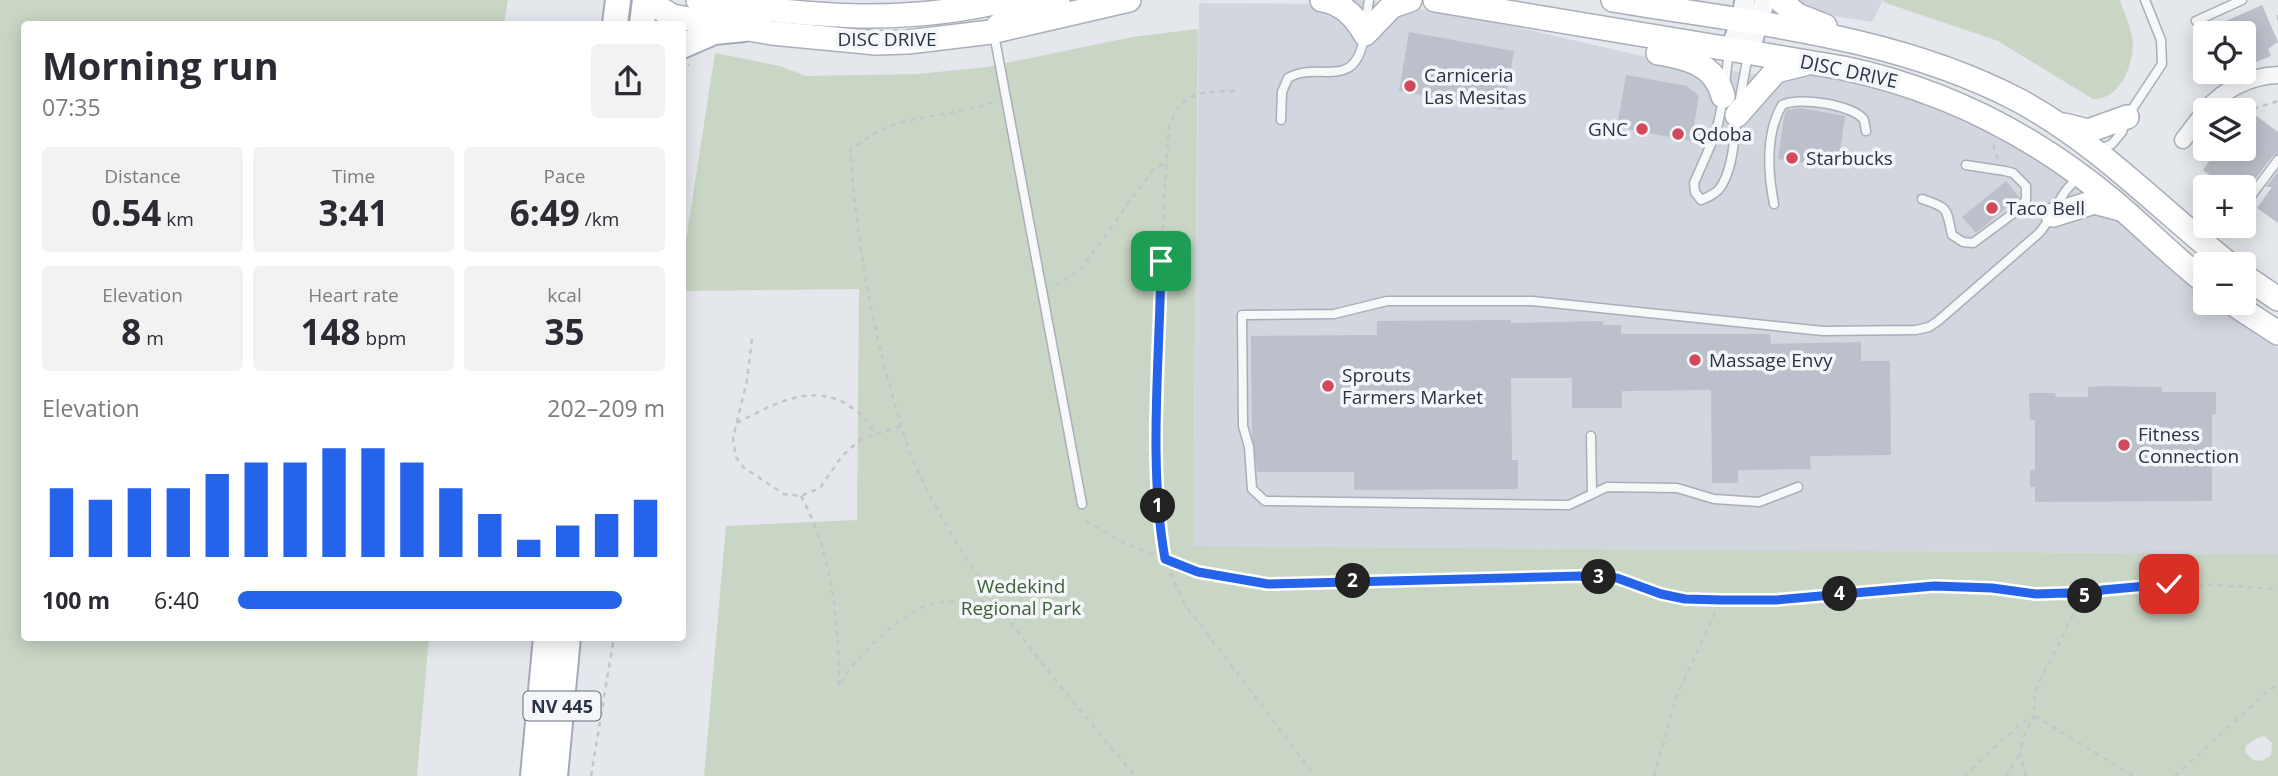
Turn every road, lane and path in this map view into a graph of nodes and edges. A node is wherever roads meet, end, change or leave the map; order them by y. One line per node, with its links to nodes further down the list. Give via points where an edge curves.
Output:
1 (618, 0): 21 (main road)
2 (646, 0): 22 (main road); 26 (main road, DISC DRIVE, via 671,16)
3 (698, 0): 17 (main road, DISC DRIVE)
4 (1006, 0): 17 (main road, DISC DRIVE, via 886,18 815,16)
5 (1058, 0): 27 (main road, via 1010,14)
6 (1129, 0): 27 (main road, DISC DRIVE)
7 (1322, 0): 28 (main road, via 1342,7)
8 (1369, 0): 28 (lane)
9 (1410, 0): 10 (main road, DISC DRIVE); 28 (main road, via 1392,6)
10 (1436, 0): 23 (main road, DISC DRIVE)
11 (1613, 0): 18 (main road, DISC DRIVE)
12 (1714, 0): 18 (main road, via 1696,7)
13 (1765, 0): 19 (street)
14 (1780, 0): 29 (main road, via 1807,20)
15 (2145, 0): 41 (lane, via 2161,40 2162,64)
16 (2242, 0): 24 (lane)
17 (758, 5)
18 (1665, 9): 19 (main road, DISC DRIVE)
19 (1749, 15): 29 (main road, DISC DRIVE); 30 (street)
20 (2278, 15): 25 (path)
21 (615, 21)
22 (642, 21)
23 (1563, 21): 30 (main road, DISC DRIVE); 39 (main road, via 1632,48 1693,60 1718,80)
24 (2196, 21)
25 (2278, 22)
26 (744, 29): 27 (main road, DISC DRIVE, via 876,43); 31 (main road, via 714,32)
27 (993, 31): 35 (lane)
28 (1365, 34): 42 (lane, via 1359,55 1349,68 1289,79 1282,92)
29 (1874, 45): 43 (main road, DISC DRIVE, via 1979,82)
30 (1739, 50): 32 (main road, DISC DRIVE); 39 (lane); 39 (lane)
31 (686, 54)
32 (1827, 65): 36 (main road, DISC DRIVE, via 1879,75); 39 (main road, via 1776,71)
33 (2278, 75): 37 (street, via 2242,83)
34 (1235, 91): 50 (path, via 1204,92 1189,97 1176,109)
35 (1006, 95): 63 (lane); 69 (path, via 960,112 902,122 872,134 850,150 862,266)
36 (1945, 98): 48 (main road, via 2004,111 2075,150); 53 (main road, DISC DRIVE, via 2035,144)
37 (2215, 98)
38 (2278, 101): 40 (path)
39 (1730, 106): 39 (lane, via 1694,183 1701,200 1722,185 1730,158)
40 (2256, 108)
41 (2127, 117): 43 (main road, via 2088,131); 48 (lane, via 2112,145)
42 (1281, 120)
43 (2051, 120): 48 (main road, DISC DRIVE)
44 (2193, 127): 46 (street)
45 (1866, 131): 56 (lane, via 1864,120 1854,111 1795,100 1782,105 1768,165)
46 (2183, 140)
47 (1990, 142): 52 (path)
48 (2096, 151): 60 (main road, DISC DRIVE)
49 (2278, 160): 54 (lane)
50 (1166, 162): 63 (path, via 1152,171 1080,270); 77 (path, via 1157,468)
51 (1966, 165): 55 (lane, via 2013,173 2026,186 2026,200 1972,243 1952,235 1946,209)
52 (1999, 165)
53 (2081, 176): 57 (main road, DISC DRIVE); 58 (lane); 59 (main road, via 2110,181 2170,235)
54 (2256, 190)
55 (1922, 199)
56 (1774, 204)
57 (2123, 209): 58 (main road, via 2094,202); 61 (main road, DISC DRIVE)
58 (2053, 215): 73 (lane, via 2038,234 1938,321 1916,330 1823,331 1532,301 1387,301 1334,314 1242,315 1243,426 1252,489 1265,501 1569,505)
59 (2206, 252)
60 (2215, 252)
61 (2193, 271)
62 (2256, 284): 64 (main road)
63 (1043, 293): 75 (lane)
64 (2278, 299)
65 (2250, 315): 66 (main road)
66 (2278, 333)
67 (752, 340): 68 (path)
68 (737, 423): 70 (path, via 772,405 820,395 858,411); 74 (path, via 733,438 743,467 784,494)
69 (901, 426): 70 (path); 81 (path, via 936,504)
70 (874, 434): 74 (path, via 842,456 821,488)
71 (1591, 436): 73 (lane)
72 (1798, 488): 73 (lane, via 1759,502 1714,499 1677,488 1607,487)
73 (1592, 494)
74 (801, 496): 81 (path, via 812,516 834,597 839,686 848,669 923,606)
75 (1082, 503)
76 (1086, 521): 77 (path)
77 (1165, 559): 80 (path, via 1198,572 1268,584 1581,576 1617,578 1685,599); 92 (path, via 1186,606)
78 (2278, 589): 79 (path, via 2169,584 2102,590)
79 (2088, 597): 80 (path, via 1934,586 1776,600); 86 (path, via 2078,606 2037,688 2032,703)
80 (1721, 600): 93 (path, via 1677,695)
81 (998, 602): 91 (path)
82 (546, 641): 88 (main road, NV 445)
83 (568, 641): 89 (main road, NV 445)
84 (613, 641): 90 (path)
85 (2278, 685): 98 (path)
86 (2035, 716): 87 (path); 94 (path, via 2020,724); 97 (path)
87 (2019, 754): 95 (path); 96 (path)
88 (533, 776)
89 (555, 776)
90 (592, 776)
91 (1135, 776)
92 (1315, 776)
93 (1654, 776)
94 (1964, 776)
95 (2006, 776)
96 (2026, 776)
97 (2133, 776)
98 (2175, 776)

